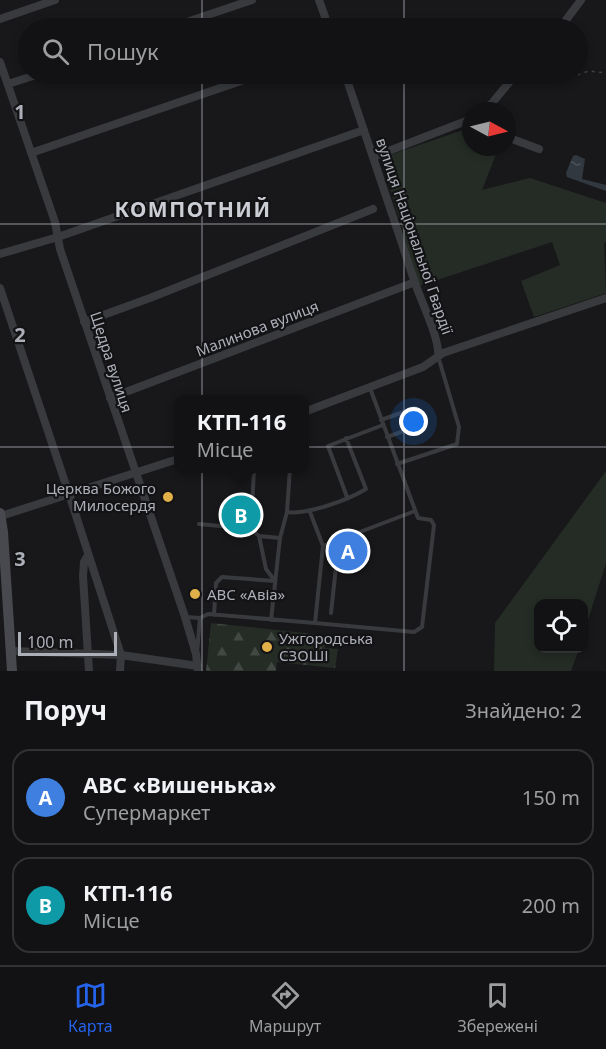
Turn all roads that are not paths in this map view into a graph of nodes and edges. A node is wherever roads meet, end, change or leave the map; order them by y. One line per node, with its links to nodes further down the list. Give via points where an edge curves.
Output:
1 (55, 0): 8 (street)
2 (252, 0): 5 (street)
3 (319, 0): 6 (street)
4 (581, 0): 7 (street)
5 (199, 18)
6 (325, 18)
7 (568, 18)
8 (0, 19)
9 (0, 62): 11 (street, Щедра вулиця)
10 (18, 81): 11 (street)
11 (8, 84): 20 (street, Щедра вулиця)
12 (232, 84): 20 (street)
13 (348, 84): 17 (street, вулиця Національної Гвардії)
14 (508, 84): 15 (street)
15 (493, 102)
16 (462, 124): 21 (street)
17 (364, 130): 21 (street, вулиця Національної Гвардії); 23 (street)
18 (516, 140): 19 (street)
19 (539, 149)
20 (31, 153): 23 (street, Щедра вулиця)
21 (373, 157): 25 (street, вулиця Національної Гвардії)
22 (373, 209): 28 (street)
23 (58, 237): 24 (street); 28 (street, Щедра вулиця)
24 (0, 255)
25 (415, 282): 29 (street, вулиця Національної Гвардії, via 438,345); 31 (street, Малинова вулиця)
26 (0, 288): 41 (street)
27 (606, 297): 29 (street)
28 (84, 322): 31 (street, Щедра вулиця)
29 (438, 356): 30 (street, via 423,367); 37 (lane, вулиця Національної Гвардії, via 459,427 457,444)
30 (370, 388): 32 (street); 33 (lane)
31 (110, 398): 38 (street, Щедра вулиця)
32 (309, 410)
33 (382, 423): 34 (lane); 35 (lane); 35 (lane, via 415,408 423,423)
34 (346, 438): 42 (lane, via 328,446); 42 (lane, via 366,488)
35 (387, 438): 37 (lane)
36 (174, 461): 38 (street)
37 (397, 464): 43 (lane)
38 (134, 472): 41 (street); 58 (street, Щедра вулиця)
39 (254, 473): 48 (lane)
40 (290, 473): 44 (lane)
41 (69, 494): 46 (street); 53 (street)
42 (347, 497): 45 (lane)
43 (415, 511): 51 (lane); 61 (lane, via 418,518 433,522 422,627 414,632)
44 (287, 512): 45 (lane); 50 (lane)
45 (310, 512): 52 (lane)
46 (0, 515): 54 (street)
47 (200, 524): 48 (lane)
48 (251, 529): 49 (lane)
49 (259, 536): 50 (lane); 55 (lane, via 266,569)
50 (280, 538): 55 (lane)
51 (336, 542): 52 (lane); 56 (lane)
52 (323, 546): 61 (lane)
53 (88, 555): 63 (street, via 83,576); 65 (street)
54 (3, 569): 62 (street)
55 (275, 581): 57 (lane, via 222,577 216,583); 60 (lane)
56 (331, 613)
57 (214, 615): 59 (lane); 60 (lane)
58 (185, 617): 59 (lane); 64 (street, Щедра вулиця)
59 (200, 618): 64 (lane)
60 (270, 620): 61 (lane)
61 (315, 623)
62 (10, 651): 63 (street); 67 (street)
63 (88, 654): 65 (street); 68 (street)
64 (196, 654): 66 (street, Щедра вулиця)
65 (121, 655): 66 (street); 69 (street)
66 (198, 669)
67 (12, 671)
68 (89, 671)
69 (120, 671)

